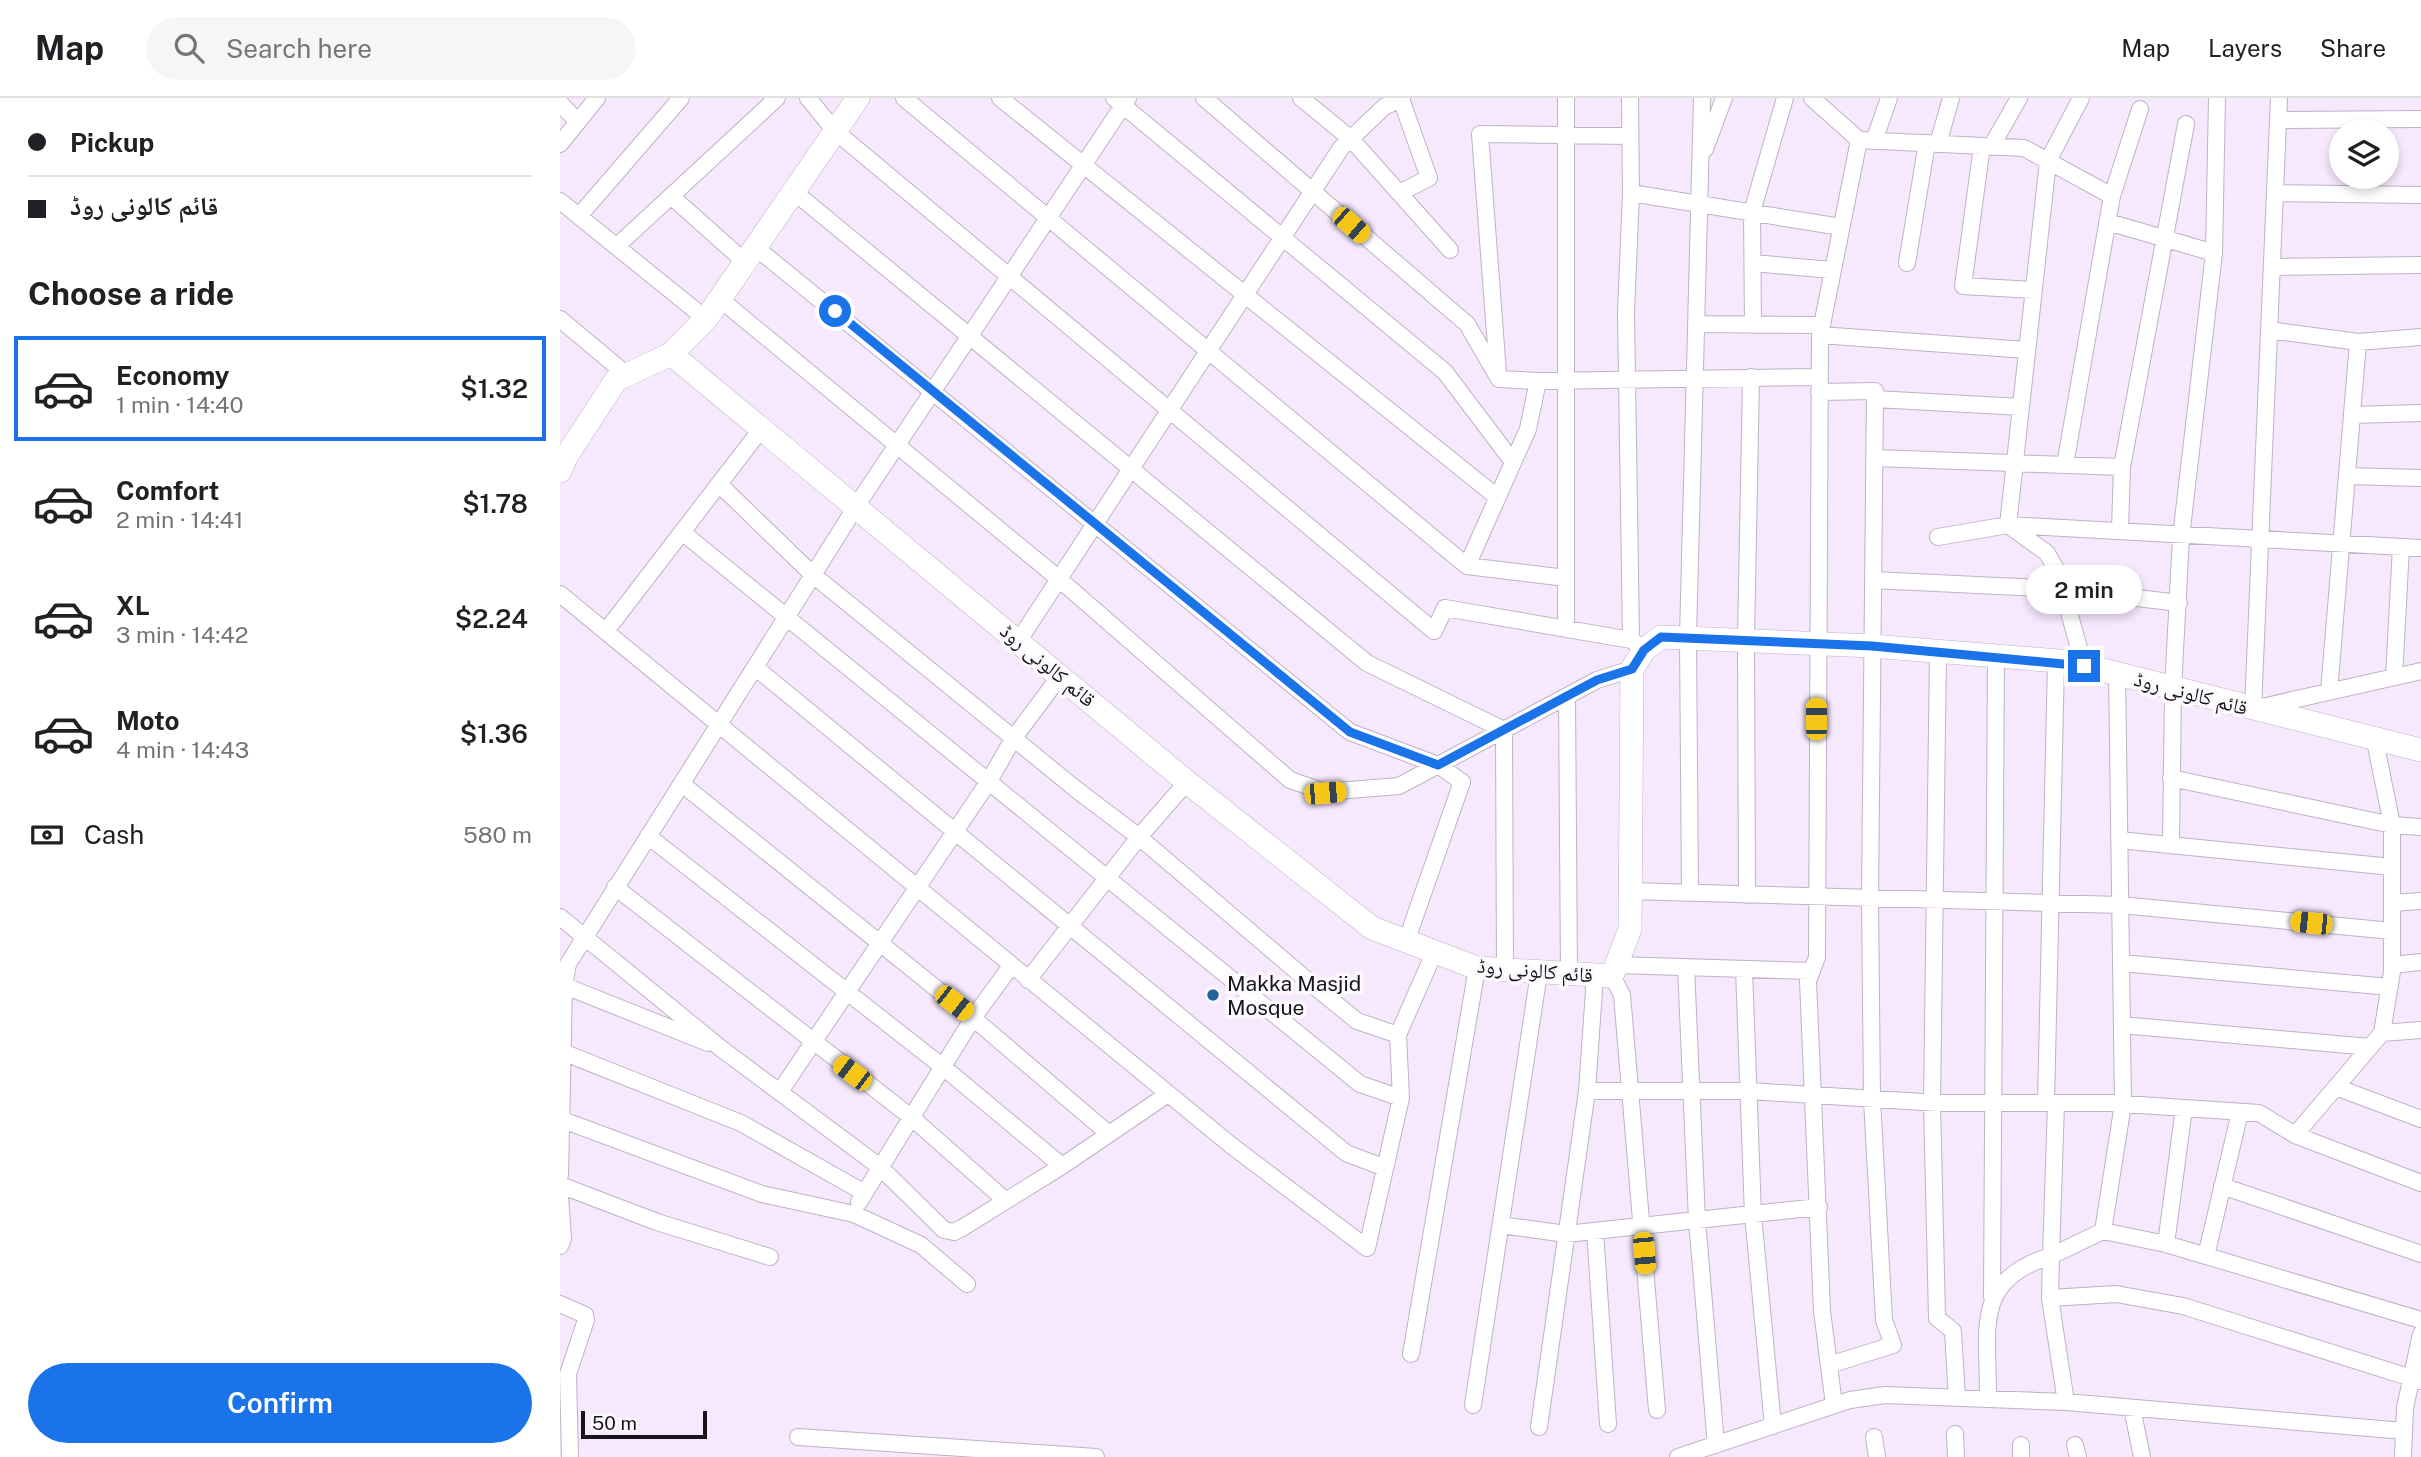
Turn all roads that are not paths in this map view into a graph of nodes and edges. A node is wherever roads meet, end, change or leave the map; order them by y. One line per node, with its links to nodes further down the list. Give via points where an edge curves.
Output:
1 (597, 98): 29 (street)
2 (681, 98): 53 (street)
3 (777, 98): 48 (street)
4 (808, 98): 31 (street)
5 (858, 98): 31 (street)
6 (904, 98): 54 (street)
7 (1000, 98): 41 (street)
8 (1204, 98): 43 (street)
9 (1301, 98): 34 (street)
10 (1402, 98): 24 (street); 44 (street, via 1429,178)
11 (1566, 98): 32 (street)
12 (1630, 98): 33 (street)
13 (1702, 98): 40 (street)
14 (1724, 98): 40 (street)
15 (1785, 98): 52 (street)
16 (1812, 98): 35 (street)
17 (1889, 98): 35 (street)
18 (1951, 98): 37 (street)
19 (2019, 98): 38 (street)
20 (2081, 98): 39 (street)
21 (2217, 98): 61 (street)
22 (2279, 98): 28 (street)
23 (1121, 100): 41 (street); 57 (street)
24 (1381, 102): 34 (street)
25 (560, 103): 29 (street)
26 (2140, 109): 49 (street)
27 (2421, 119): 28 (street)
28 (2278, 120): 46 (street)
29 (578, 122): 36 (street)
30 (2186, 124): 58 (street)
31 (835, 131): 42 (street); 68 (street)
32 (1566, 134): 33 (street); 87 (street, via 1480,134); 89 (street)
33 (1629, 136): 45 (street)
34 (1350, 139): 43 (street); 44 (street)
35 (1866, 140): 37 (street); 56 (street)
36 (560, 144)
37 (1933, 144): 38 (street); 64 (street)
38 (1987, 146): 39 (street, via 2024,148); 69 (street, via 1963,286)
39 (2048, 161): 49 (street); 69 (street)
40 (1700, 162): 51 (street)
41 (1083, 164): 54 (street); 70 (street)
42 (793, 191): 62 (street); 78 (street)
43 (1312, 192): 57 (street); 87 (street, via 1467,324)
44 (1399, 193): 60 (street)
45 (1631, 193): 51 (street); 88 (street)
46 (2275, 193): 47 (street); 66 (street)
47 (2421, 195)
48 (671, 196): 59 (street); 62 (street)
49 (2112, 196): 55 (street)
50 (560, 201): 53 (street)
51 (1698, 204): 52 (street); 74 (street)
52 (1752, 212): 56 (street); 63 (street)
53 (579, 216): 59 (street)
54 (1048, 218): 68 (street); 82 (street)
55 (2108, 222): 58 (street); 104 (street)
56 (1841, 227): 67 (street)
57 (1282, 238): 70 (street); 102 (street, via 1445,372)
58 (2164, 240): 61 (street); 105 (street)
59 (617, 246): 73 (street)
60 (1450, 250)
61 (2214, 253): 117 (street)
62 (750, 255): 71 (street); 92 (street)
63 (1753, 263): 67 (street); 75 (street)
64 (1908, 263)
65 (2421, 265): 66 (street)
66 (2272, 267): 77 (street)
67 (1832, 270): 76 (street)
68 (1010, 277): 78 (street); 95 (street)
69 (2034, 290): 81 (street)
70 (1245, 294): 82 (street); 110 (street)
71 (720, 299): 73 (street); 99 (street)
72 (560, 319): 84 (street)
73 (706, 319): 83 (street)
74 (1696, 324): 75 (street); 86 (street)
75 (1753, 325): 76 (street)
76 (1820, 330): 81 (street); 91 (street)
77 (2269, 330): 80 (street); 118 (street)
78 (970, 337): 92 (street); 106 (street)
79 (2421, 337): 80 (street)
80 (2358, 342): 97 (street)
81 (2028, 350): 94 (street)
82 (1208, 351): 95 (street); 122 (street)
83 (671, 354): 84 (street); 98 (street, قائم کالونی روڈ)
84 (627, 374): 101 (street, via 616,380)
85 (1751, 377): 86 (street); 91 (street); 135 (street)
86 (1695, 378): 88 (street); 133 (street)
87 (1499, 379): 90 (street)
88 (1627, 379): 89 (street); 139 (street)
89 (1567, 381): 90 (street); 124 (street)
90 (1538, 382): 102 (street, via 1528,429)
91 (1819, 384): 93 (street, via 1875,391); 136 (street)
92 (934, 390): 99 (street); 112 (street)
93 (1875, 398): 94 (street); 100 (street)
94 (2021, 407): 103 (street)
95 (1169, 410): 106 (street); 131 (street, via 1434,631 1444,608)
96 (2421, 413): 97 (street)
97 (2352, 415): 107 (street)
98 (762, 428): 109 (street); 111 (street, قائم کالونی روڈ)
99 (897, 445): 111 (street); 125 (street)
100 (1875, 458): 103 (street); 126 (street)
101 (562, 460)
102 (1513, 462): 110 (street)
103 (2015, 463): 104 (street); 113 (street)
104 (2064, 465): 105 (street)
105 (2122, 467): 114 (street)
106 (1131, 469): 112 (street); 153 (street, via 1367,663)
107 (2347, 477): 108 (street); 119 (street)
108 (2421, 478)
109 (719, 484): 115 (street); 123 (street)
110 (1497, 497): 122 (street)
111 (857, 505): 123 (street); 134 (street, قائم کالونی روڈ)
112 (1096, 523): 125 (street); 157 (street, via 1350,732)
113 (2008, 525): 114 (street); 116 (street); 127 (street, via 2047,553)
114 (2120, 530): 117 (street)
115 (682, 532): 130 (street); 132 (street)
116 (1938, 537)
117 (2181, 537): 118 (street); 129 (street)
118 (2261, 539): 119 (street); 151 (street)
119 (2341, 544): 120 (street); 149 (street)
120 (2401, 547): 121 (street); 147 (street)
121 (2421, 548)
122 (1467, 566): 124 (street)
123 (812, 574): 130 (street); 154 (street)
124 (1566, 578): 131 (street)
125 (1059, 579): 134 (street); 157 (street, via 1290,780 1325,793 1399,786)
126 (1873, 580): 127 (street); 137 (street)
127 (2062, 589): 129 (street); 142 (street)
128 (560, 594): 132 (street)
129 (2179, 603): 148 (street)
130 (788, 616): 143 (street); 159 (street)
131 (1566, 628): 139 (street)
132 (606, 631): 152 (street)
133 (1688, 637): 135 (street, قائم کالونی روڈ); 139 (street, قائم کالونی روڈ, via 1661,637); 174 (street)
134 (1019, 640): 146 (street, قائم کالونی روڈ)
135 (1746, 640): 136 (street, قائم کالونی روڈ); 175 (street)
136 (1816, 643): 137 (street, قائم کالونی روڈ); 176 (street)
137 (1872, 646): 138 (street, قائم کالونی روڈ); 177 (street)
138 (1938, 652): 140 (street, قائم کالونی روڈ); 179 (street)
139 (1636, 653): 150 (street); 173 (street, قائم کالونی روڈ)
140 (1996, 656): 141 (street, قائم کالونی روڈ); 180 (street)
141 (2056, 661): 142 (street, قائم کالونی روڈ); 182 (street)
142 (2084, 666): 145 (street, قائم کالونی روڈ)
143 (756, 668): 152 (street); 164 (street)
144 (2421, 671): 147 (street)
145 (2116, 674): 148 (street, قائم کالونی روڈ); 167 (street)
146 (1060, 676): 154 (street); 160 (street, قائم کالونی روڈ)
147 (2394, 677): 149 (street)
148 (2173, 689): 151 (street, قائم کالونی روڈ); 158 (street)
149 (2329, 692): 151 (street)
150 (1567, 696): 153 (street); 202 (street)
151 (2253, 709): 155 (street, قائم کالونی روڈ)
152 (720, 726): 161 (street); 172 (street)
153 (1504, 730): 157 (street); 198 (street)
154 (1013, 739): 159 (street); 166 (street)
155 (2375, 741): 156 (street, قائم کالونی روڈ); 162 (street)
156 (2421, 750)
157 (1438, 765): 188 (street, via 1462,782)
158 (2171, 778): 162 (street); 168 (street)
159 (989, 781): 164 (street); 170 (street)
160 (1186, 782): 166 (street); 188 (street, قائم کالونی روڈ, via 1372,928)
161 (682, 784): 165 (street); 189 (street)
162 (2392, 825): 163 (street); 169 (street)
163 (2421, 827)
164 (954, 832): 172 (street); 185 (street)
165 (648, 836): 171 (street); 206 (street)
166 (1139, 837): 170 (street); 211 (street, via 1357,1021)
167 (2119, 840): 168 (street); 183 (street)
168 (2171, 844): 169 (street)
169 (2392, 867): 181 (street)
170 (1109, 878): 185 (street); 225 (street, via 1360,1084)
171 (615, 887): 187 (street); 212 (street)
172 (916, 888): 189 (street); 194 (street)
173 (1630, 891): 174 (street); 200 (street, قائم کالونی روڈ, via 1630,929)
174 (1690, 893): 175 (street)
175 (1747, 895): 176 (street)
176 (1816, 897): 177 (street); 199 (street)
177 (1870, 898): 179 (street); 226 (street)
178 (2421, 901): 181 (street)
179 (1937, 902): 180 (street); 227 (street)
180 (1995, 903): 182 (street); 228 (street)
181 (2392, 903): 186 (street)
182 (2049, 904): 183 (street); 229 (street)
183 (2120, 905): 186 (street); 192 (street)
184 (560, 917): 187 (street)
185 (1070, 927): 203 (street); 240 (street, via 1346,1153)
186 (2392, 931): 193 (street)
187 (583, 936): 204 (street); 214 (street)
188 (1406, 942): 190 (street, قائم کالونی روڈ)
189 (878, 945): 206 (street); 207 (street)
190 (1434, 953): 196 (street, قائم کالونی روڈ); 211 (street)
191 (2421, 962): 193 (street)
192 (2121, 963): 205 (street); 208 (street)
193 (2392, 965): 205 (street)
194 (1011, 966): 203 (street); 207 (street)
195 (1686, 967): 197 (street); 200 (street); 221 (street)
196 (1477, 968): 198 (street, قائم کالونی روڈ); 269 (street)
197 (1744, 969): 199 (street); 222 (street)
198 (1505, 970): 201 (street, قائم کالونی روڈ)
199 (1812, 971): 224 (street, via 1808,981)
200 (1608, 972): 202 (street, قائم کالونی روڈ); 219 (street); 220 (street, via 1622,995)
201 (1539, 974): 202 (street, قائم کالونی روڈ); 252 (street)
202 (1569, 975)
203 (1028, 980): 223 (street)
204 (562, 985): 214 (street); 215 (street)
205 (2389, 987): 210 (street)
206 (846, 993): 212 (street); 216 (street)
207 (973, 1018): 216 (street); 236 (street)
208 (2122, 1025): 213 (street); 230 (street)
209 (2421, 1030): 210 (street)
210 (2382, 1033): 213 (street)
211 (1398, 1035): 225 (street)
212 (812, 1043): 218 (street); 233 (street)
213 (2370, 1047): 217 (street)
214 (723, 1050): 218 (street)
215 (561, 1051): 235 (street); 245 (street, via 741,1123)
216 (943, 1067): 233 (street); 238 (street)
217 (2336, 1087): 234 (street); 237 (street)
218 (781, 1090): 239 (street)
219 (1587, 1091): 220 (street); 256 (street)
220 (1631, 1091): 221 (street); 253 (street)
221 (1691, 1091): 222 (street); 251 (street)
222 (1748, 1091): 224 (street); 250 (street)
223 (1168, 1094): 236 (street); 240 (street, via 1367,1248)
224 (1815, 1095): 226 (street); 248 (street)
225 (1401, 1098): 240 (street)
226 (1872, 1099): 227 (street); 270 (street, via 1884,1320 1893,1345)
227 (1932, 1102): 228 (street); 272 (street, via 1937,1318 1953,1331)
228 (1992, 1103): 229 (street); 264 (street)
229 (2051, 1103): 230 (street); 260 (street)
230 (2123, 1104): 231 (street); 255 (street)
231 (2184, 1108): 232 (street); 257 (street)
232 (2240, 1112): 237 (street, via 2259,1113); 244 (street)
233 (911, 1117): 239 (street); 247 (street)
234 (2421, 1119)
235 (562, 1120): 241 (street); 249 (street, via 762,1194)
236 (1109, 1134): 238 (street)
237 (2295, 1135): 242 (street)
238 (1062, 1166): 247 (street)
239 (880, 1167): 245 (street); 247 (street, via 944,1230 954,1232)
240 (1385, 1168)
241 (560, 1175)
242 (2421, 1183)
243 (560, 1185): 262 (street, via 657,1222)
244 (2222, 1186): 259 (street); 261 (street)
245 (863, 1192): 249 (street)
246 (560, 1196): 258 (street)
247 (1005, 1200)
248 (1819, 1207): 250 (street); 270 (street, via 1822,1311)
249 (854, 1214): 263 (street, via 921,1245)
250 (1753, 1214): 251 (street); 280 (street)
251 (1697, 1220): 253 (street); 286 (street)
252 (1500, 1224): 256 (street); 275 (street)
253 (1641, 1226): 254 (street); 278 (street)
254 (1595, 1231): 256 (street); 279 (street)
255 (2103, 1231): 257 (street); 260 (street)
256 (1566, 1234): 281 (street)
257 (2166, 1244): 261 (street)
258 (560, 1246)
259 (2421, 1254)
260 (2051, 1256): 264 (street, via 2008,1275); 265 (street)
261 (2206, 1256): 267 (street)
262 (770, 1257)
263 (967, 1284)
264 (1992, 1297): 273 (street)
265 (2050, 1298): 271 (street, via 2116,1294 2183,1306); 274 (street)
266 (560, 1304): 288 (street, via 579,1311 586,1320 568,1374)
267 (2421, 1320)
268 (2421, 1334): 271 (street)
269 (1411, 1354)
270 (1829, 1365): 276 (street)
271 (2416, 1380): 282 (street)
272 (1957, 1398): 273 (street); 276 (street, via 1885,1395)
273 (1988, 1399): 274 (street)
274 (2066, 1402): 277 (street)
275 (1473, 1405)
276 (1834, 1405): 280 (street)
277 (2132, 1408): 282 (street); 293 (street)
278 (1657, 1410)
279 (1608, 1424)
280 (1773, 1426): 286 (street)
281 (1539, 1427)
282 (2404, 1431): 294 (street)
283 (1955, 1434): 292 (street)
284 (798, 1437): 287 (street)
285 (1874, 1437): 291 (street)
286 (1716, 1445): 290 (street)
287 (891, 1450): 289 (street)
288 (570, 1457)
289 (1096, 1457)
290 (1678, 1457)
291 (1877, 1457)
292 (1956, 1457)
293 (2142, 1457)
294 (2403, 1457)

